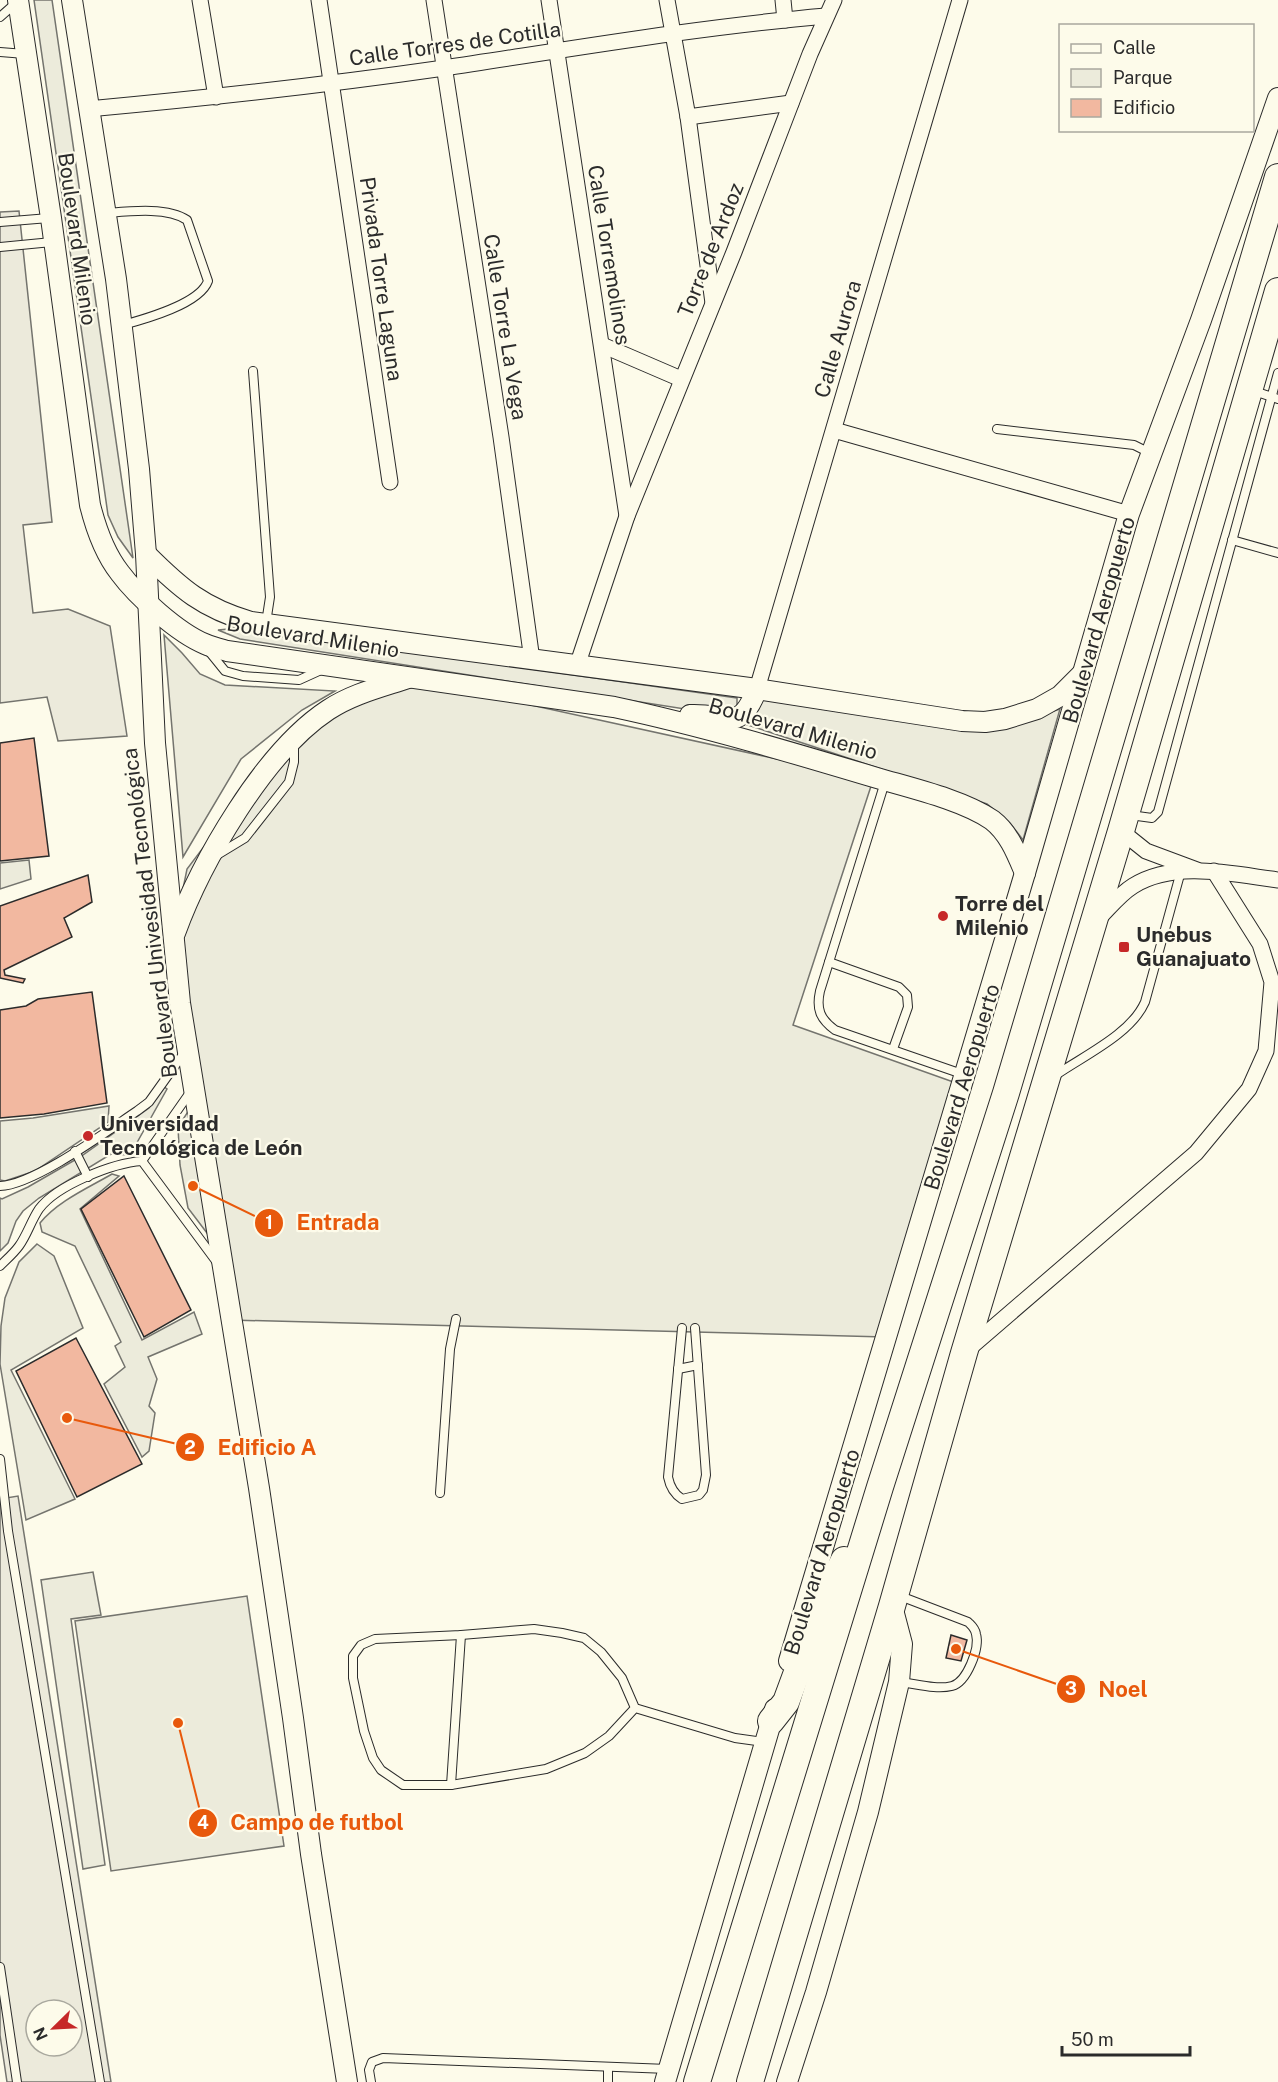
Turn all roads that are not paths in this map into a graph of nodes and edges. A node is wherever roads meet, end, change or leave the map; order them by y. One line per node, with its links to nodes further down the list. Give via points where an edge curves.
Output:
1 (18, 0): 12 (lane); 17 (street, Boulevard Milenio)
2 (72, 0): 23 (street, Boulevard Milenio)
3 (200, 0): 20 (street)
4 (319, 0): 19 (street, Privada Torre Laguna)
5 (434, 0): 18 (street, Calle Torre La Vega)
6 (549, 0): 15 (street, Calle Torremolinos)
7 (668, 0): 14 (street)
8 (783, 0): 13 (street)
9 (834, 0): 11 (street, Torre de Ardoz)
10 (960, 0): 40 (street, Calle Aurora)
11 (826, 16): 13 (street, Calle Torres de Cotilla); 22 (street, Torre de Ardoz)
12 (0, 17)
13 (785, 20): 14 (street, Calle Torres de Cotilla)
14 (673, 35): 15 (street, Calle Torres de Cotilla); 24 (street)
15 (556, 51): 18 (street, Calle Torres de Cotilla); 34 (street, Calle Torremolinos)
16 (0, 52): 17 (lane)
17 (26, 54): 27 (street, Boulevard Milenio)
18 (444, 68): 19 (street, Calle Torres de Cotilla); 50 (street, Calle Torre La Vega)
19 (330, 83): 20 (street, Calle Torres de Cotilla); 42 (street, Privada Torre Laguna)
20 (216, 97): 23 (street, Calle Torres de Cotilla)
21 (1278, 98): 41 (street, Boulevard Aeropuerto)
22 (791, 104): 24 (street); 32 (street, Torre de Ardoz)
23 (88, 109): 26 (street, Boulevard Milenio)
24 (688, 117): 32 (street)
25 (1278, 177): 86 (highway, Boulevard Aeropuerto, via 1006,1093)
26 (105, 213): 33 (street, Boulevard Milenio); 33 (lane, via 137,211 179,215 187,220 208,281 202,292 160,314)
27 (51, 218): 28 (lane); 29 (street, Boulevard Milenio)
28 (0, 222)
29 (54, 242): 30 (lane); 48 (street, Boulevard Milenio, via 90,505 96,528 119,572)
30 (0, 247)
31 (1278, 291): 38 (highway)
32 (713, 303): 37 (street, Torre de Ardoz)
33 (123, 325): 47 (street, Boulevard Milenio)
34 (602, 345): 37 (street); 44 (street, Calle Torremolinos)
35 (253, 371): 49 (lane, via 270,597)
36 (1278, 374): 38 (lane)
37 (681, 379): 44 (street, Torre de Ardoz)
38 (1266, 395): 45 (lane); 57 (highway)
39 (997, 429): 41 (lane, via 1134,445)
40 (834, 430): 43 (street); 54 (street, Calle Aurora)
41 (1151, 454): 43 (street, Boulevard Aeropuerto)
42 (390, 482)
43 (1129, 514): 52 (street, Boulevard Aeropuerto)
44 (627, 516): 51 (street, Torre de Ardoz)
45 (1232, 540): 46 (lane); 57 (lane, via 1158,812)
46 (1278, 553)
47 (146, 554): 48 (street, Boulevard Univesidad Tecnológica); 49 (street, Boulevard Milenio, via 201,602 232,617)
48 (148, 603): 53 (street, Boulevard Milenio, via 189,635 227,651); 63 (street, Boulevard Univesidad Tecnológica, via 154,743)
49 (266, 624): 50 (street, Boulevard Milenio)
50 (532, 660): 51 (street, Boulevard Milenio)
51 (577, 666): 54 (street, Boulevard Milenio)
52 (1084, 670): 54 (street, Boulevard Milenio, via 1075,683 1049,704 1022,715 985,722 942,719); 60 (street, Boulevard Aeropuerto)
53 (413, 677): 55 (street, Boulevard Milenio); 63 (street, via 356,695 311,722 294,739 268,768 208,860)
54 (757, 689): 55 (street, via 747,711 735,718 697,715)
55 (673, 719): 56 (street, Boulevard Milenio)
56 (886, 781): 60 (street, Boulevard Milenio, via 956,803 993,821 1015,849); 64 (lane)
57 (1123, 823): 58 (street, via 1146,851); 62 (highway)
58 (1187, 869): 59 (street); 62 (street, via 1131,887); 70 (lane, via 1140,1013 1126,1028)
59 (1214, 871): 61 (street); 66 (street, via 1260,944)
60 (1025, 873): 69 (street, Boulevard Aeropuerto)
61 (1278, 880)
62 (1093, 924): 70 (highway)
63 (173, 938): 67 (street, Boulevard Univesidad Tecnológica)
64 (829, 962): 68 (lane, via 818,1000 821,1017 835,1030); 68 (lane, via 899,987 907,995 908,1007)
65 (1278, 964): 66 (street)
66 (1272, 982): 81 (street, via 1266,1051 1249,1089 1223,1123 1196,1154)
67 (188, 1048): 71 (street, Boulevard Univesidad Tecnológica); 72 (lane, via 149,1102)
68 (893, 1050): 69 (lane)
69 (965, 1075): 93 (street, Boulevard Aeropuerto)
70 (1045, 1082): 81 (highway)
71 (194, 1086): 73 (lane); 77 (street, Boulevard Univesidad Tecnológica)
72 (75, 1151): 74 (lane); 75 (lane, via 21,1182)
73 (142, 1161): 74 (lane, via 119,1164); 77 (lane)
74 (88, 1177): 76 (lane, via 49,1199 18,1247)
75 (0, 1186)
76 (0, 1266)
77 (225, 1273): 100 (street, Boulevard Univesidad Tecnológica)
78 (456, 1319): 87 (lane, via 450,1349)
79 (682, 1328): 83 (lane)
80 (695, 1328): 82 (lane)
81 (964, 1353): 89 (highway)
82 (698, 1365): 83 (lane); 83 (lane, via 706,1475 703,1490 688,1499 676,1496 668,1477)
83 (678, 1369)
84 (0, 1459): 85 (lane)
85 (1, 1479): 88 (lane)
86 (880, 1487): 93 (highway, via 823,1602 786,1702); 103 (highway, Boulevard Aeropuerto)
87 (440, 1493)
88 (4, 1532): 99 (lane)
89 (894, 1600): 91 (street, via 902,1644); 91 (lane, via 968,1622 975,1631 977,1644 968,1671 957,1684 942,1688); 104 (highway)
90 (461, 1635): 92 (lane, via 534,1629 584,1638 621,1678); 94 (lane); 94 (lane, via 375,1639 361,1645 352,1656 364,1731 381,1770 403,1785)
91 (899, 1682): 105 (street, via 868,1812)
92 (635, 1708): 93 (lane, via 735,1738); 94 (lane, via 609,1736 585,1753 546,1769)
93 (768, 1731): 97 (street, Boulevard Aeropuerto)
94 (451, 1785)
95 (0, 1967): 98 (lane)
96 (608, 2067): 97 (lane); 101 (lane, via 382,2058 372,2062); 102 (lane)
97 (667, 2075)
98 (17, 2082)
99 (100, 2082)
100 (347, 2082)
101 (371, 2082)
102 (608, 2082)
103 (697, 2082)
104 (750, 2082)
105 (787, 2082)

